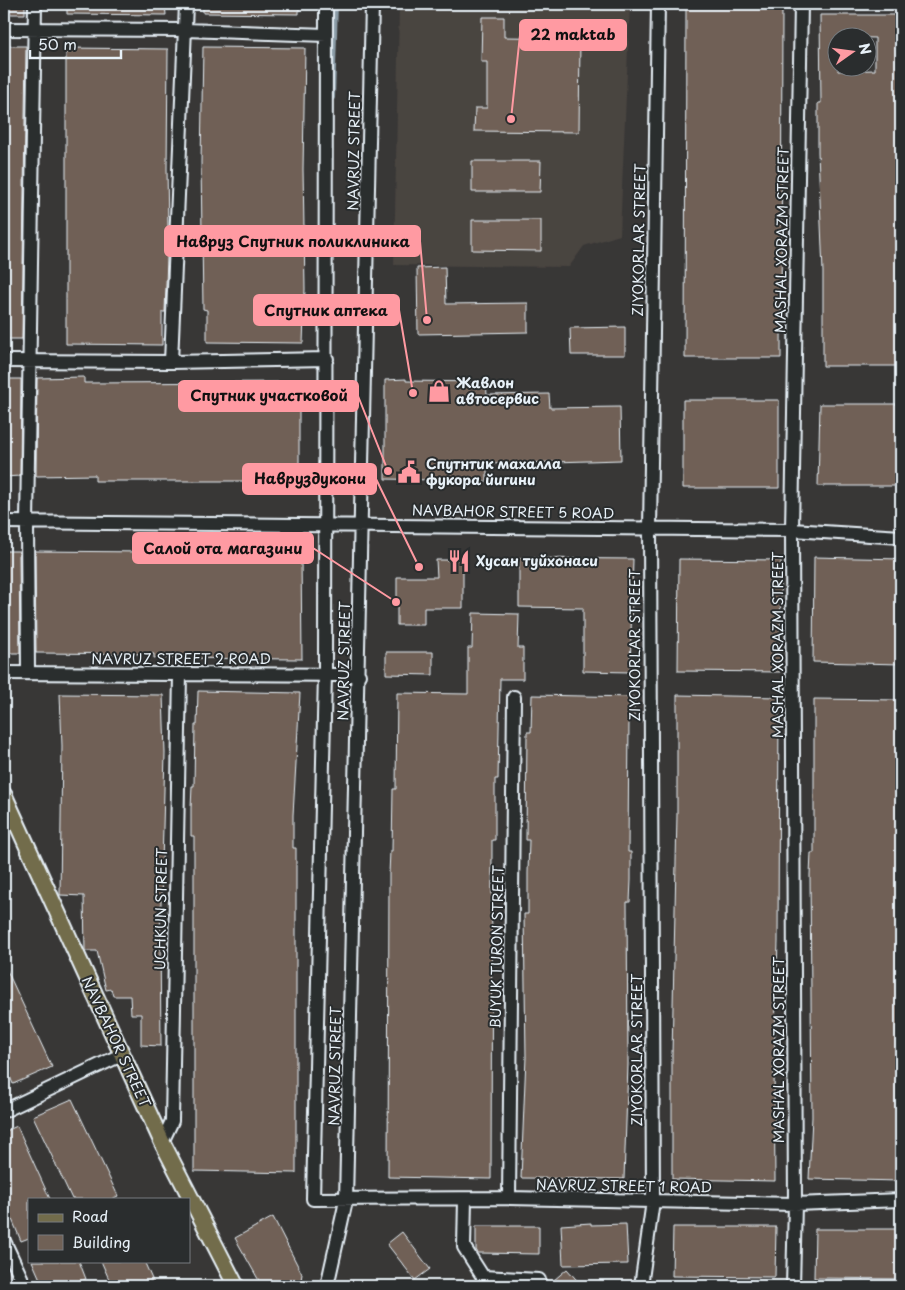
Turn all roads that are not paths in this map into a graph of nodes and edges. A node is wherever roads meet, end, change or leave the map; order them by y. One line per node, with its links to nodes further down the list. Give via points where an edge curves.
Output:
1 (35, 4): 8 (street)
2 (186, 4): 9 (street)
3 (326, 4): 10 (street)
4 (372, 4): 17 (street, NAVRUZ STREET)
5 (658, 4): 19 (street, ZIYOKORLAR STREET)
6 (801, 4): 20 (street, MASHAL XORAZM STREET)
7 (4, 29): 8 (street)
8 (35, 29): 9 (street); 13 (street)
9 (186, 30): 10 (street); 14 (street)
10 (326, 35): 11 (street)
11 (327, 359): 14 (street); 18 (street)
12 (4, 361): 13 (street)
13 (29, 361): 14 (street); 16 (street)
14 (171, 362)
15 (4, 522): 16 (street, NAVBAHOR STREET 5 ROAD)
16 (27, 523): 18 (street, NAVBAHOR STREET 5 ROAD); 23 (street)
17 (362, 525): 18 (street, NAVBAHOR STREET 5 ROAD); 19 (street, NAVBAHOR STREET 5 ROAD); 26 (street, NAVRUZ STREET)
18 (324, 526): 25 (street)
19 (650, 530): 20 (street, NAVBAHOR STREET 5 ROAD); 36 (street, ZIYOKORLAR STREET)
20 (792, 530): 21 (street, NAVBAHOR STREET 5 ROAD); 37 (street, MASHAL XORAZM STREET)
21 (901, 537)
22 (4, 672): 23 (street, NAVRUZ STREET 2 ROAD)
23 (28, 673): 24 (street, NAVRUZ STREET 2 ROAD)
24 (180, 674): 25 (street, NAVRUZ STREET 2 ROAD); 31 (street, UCHKUN STREET, via 172,1121)
25 (324, 674): 26 (street, NAVRUZ STREET 2 ROAD); 34 (street, NAVRUZ STREET 1 ROAD, via 313,1199)
26 (359, 674): 34 (street, NAVRUZ STREET)
27 (514, 697): 32 (street, BUYUK TURON STREET)
28 (4, 795): 29 (main road, NAVBAHOR STREET)
29 (121, 1055): 30 (street); 31 (main road, NAVBAHOR STREET)
30 (4, 1111)
31 (162, 1142): 41 (main road, NAVBAHOR STREET)
32 (509, 1198): 33 (street, NAVRUZ STREET 1 ROAD); 36 (street, NAVRUZ STREET 1 ROAD)
33 (465, 1199): 34 (street, NAVRUZ STREET 1 ROAD); 39 (street, via 464,1247 483,1278)
34 (346, 1200): 42 (street, NAVRUZ STREET)
35 (901, 1200): 37 (street, NAVRUZ STREET 1 ROAD)
36 (653, 1201): 37 (street, NAVRUZ STREET 1 ROAD); 43 (street, ZIYOKORLAR STREET)
37 (794, 1204): 44 (street, MASHAL XORAZM STREET)
38 (4, 1241): 40 (street)
39 (539, 1280)
40 (25, 1286)
41 (236, 1286)
42 (327, 1286)
43 (641, 1286)
44 (792, 1286)

